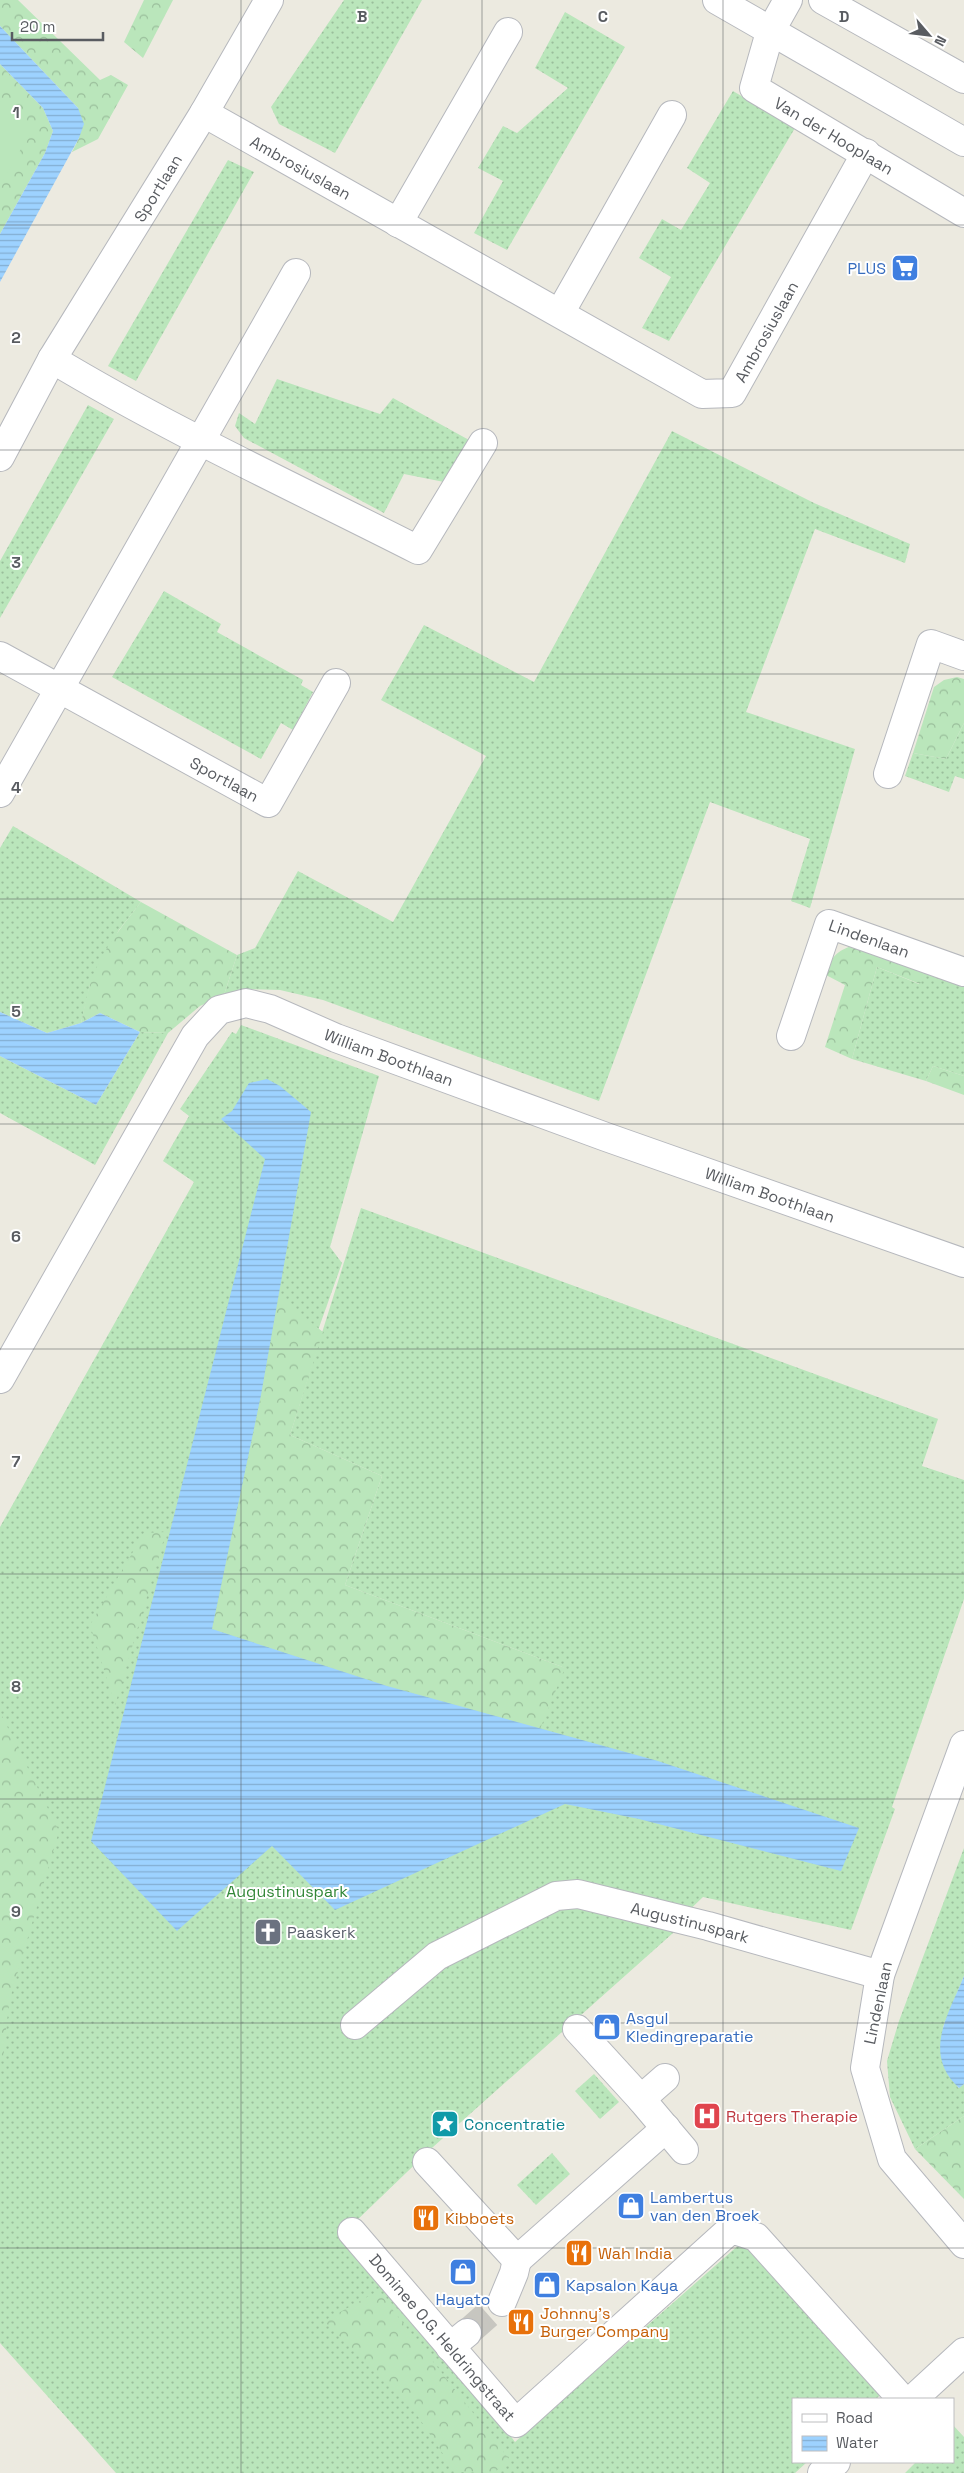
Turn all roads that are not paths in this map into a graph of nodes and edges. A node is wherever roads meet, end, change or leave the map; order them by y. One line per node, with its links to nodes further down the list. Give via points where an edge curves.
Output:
1 (717, 0): 6 (street)
2 (788, 0): 6 (street)
3 (823, 0): 7 (street)
4 (265, 5): 8 (street, Sportlaan)
5 (508, 32): 13 (street)
6 (770, 32): 10 (street); 11 (street, Van der Hooplaan, via 754,88)
7 (961, 71)
8 (204, 113): 13 (street, Ambrosiuslaan); 16 (street, Sportlaan)
9 (672, 115): 15 (street)
10 (964, 142)
11 (866, 153): 12 (street, Van der Hooplaan); 15 (street, Ambrosiuslaan, via 732,393 702,394)
12 (964, 213)
13 (398, 223): 15 (street, Ambrosiuslaan)
14 (296, 274): 17 (street)
15 (560, 313)
16 (52, 359): 17 (street); 19 (street, Sportlaan)
17 (201, 440): 18 (street, via 418,550); 23 (street)
18 (482, 443)
19 (0, 457)
20 (0, 656): 23 (street, Sportlaan)
21 (964, 656): 24 (street, via 932,644)
22 (336, 683): 23 (street, Sportlaan, via 268,803)
23 (59, 689): 25 (street)
24 (888, 774)
25 (0, 794)
26 (964, 972): 27 (street, Lindenlaan, via 830,924)
27 (791, 1036)
28 (964, 1262): 29 (street, William Boothlaan, via 606,1137 336,1038 270,1009 246,1003 219,1010 195,1036)
29 (7, 1350): 30 (street, William Boothlaan)
30 (0, 1379)
31 (964, 1745): 32 (street, Lindenlaan)
32 (880, 1975): 33 (street, Augustinuspark, via 578,1894 556,1896 437,1956); 41 (street, Lindenlaan, via 865,2068 892,2159)
33 (355, 2025)
34 (577, 2029): 36 (street)
35 (665, 2078): 36 (street)
36 (641, 2099): 37 (street)
37 (666, 2128): 38 (street); 42 (street)
38 (684, 2150)
39 (428, 2162): 42 (street)
40 (352, 2232): 45 (street, Dominee O.G. Heldringstraat, via 459,2340 516,2423 731,2229 756,2237)
41 (964, 2244)
42 (517, 2260): 43 (street)
43 (502, 2302)
44 (964, 2352): 46 (street)
45 (901, 2398)
46 (914, 2398)
47 (835, 2463): 48 (street)
48 (822, 2473)

